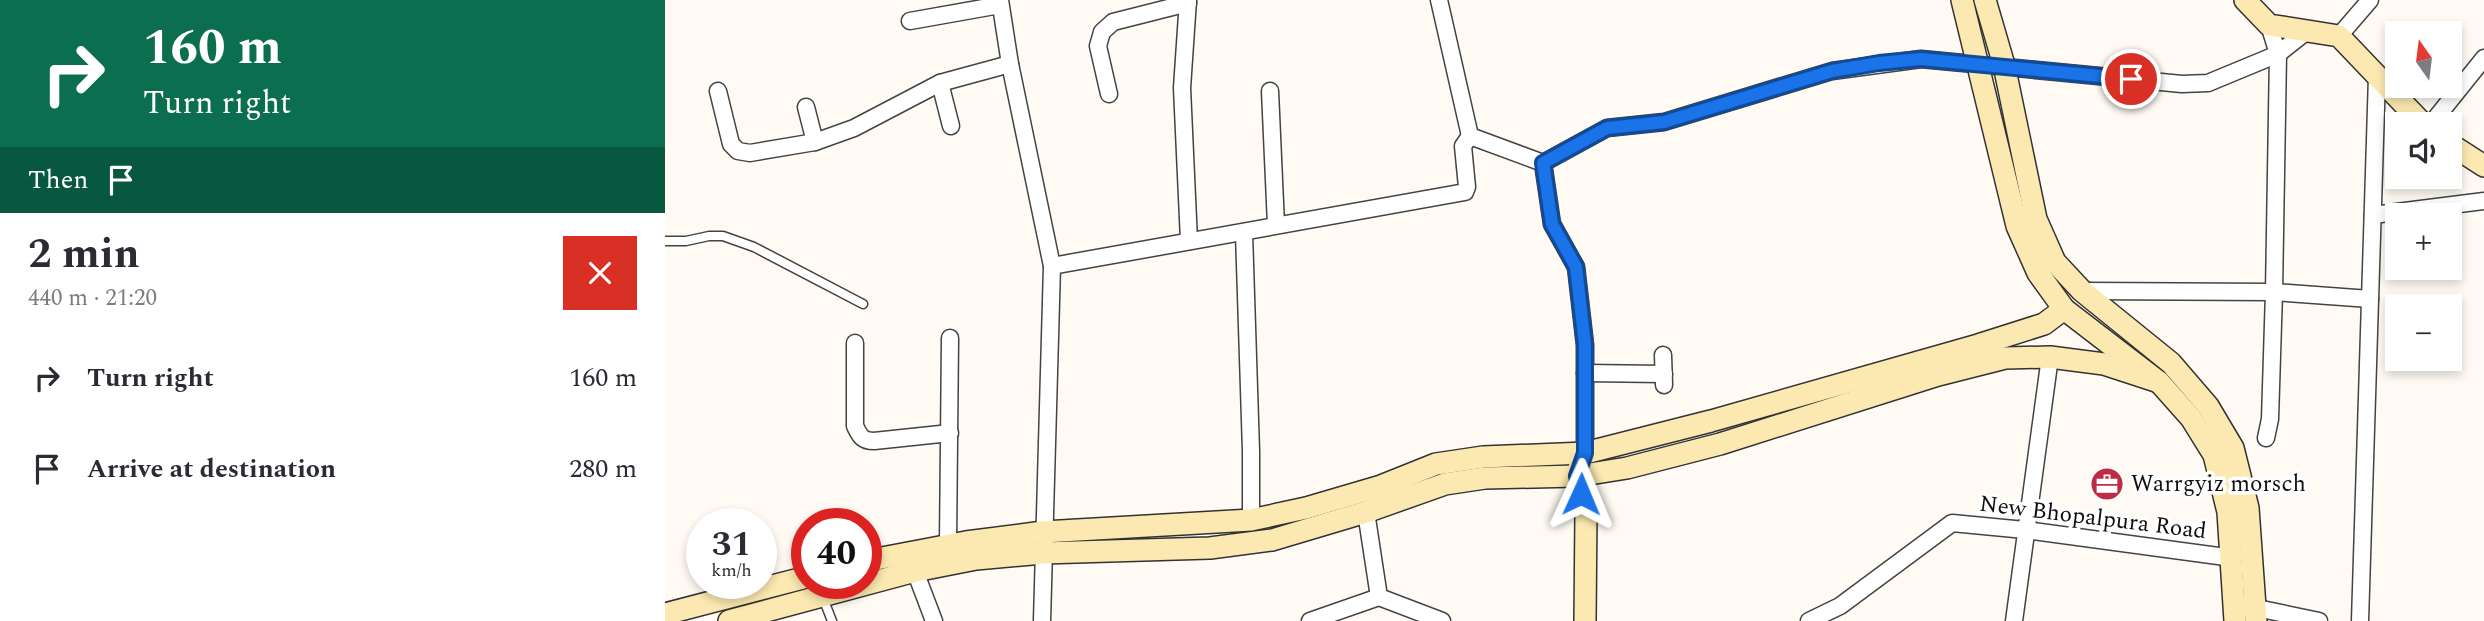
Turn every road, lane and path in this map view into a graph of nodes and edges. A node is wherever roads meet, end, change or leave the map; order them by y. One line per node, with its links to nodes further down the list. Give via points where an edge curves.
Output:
1 (1440, 0): 26 (street)
2 (1962, 0): 14 (street)
3 (1985, 0): 16 (street)
4 (2245, 0): 9 (street)
5 (2370, 0): 11 (street)
6 (1188, 1): 21 (street, via 1114,22 1102,32 1098,46); 36 (street, via 1182,88)
7 (1000, 3): 8 (street); 15 (street)
8 (910, 21)
9 (2269, 25): 10 (street); 12 (street)
10 (2307, 31): 11 (street); 12 (street)
11 (2339, 36): 17 (street)
12 (2278, 54): 16 (street, via 2208,83); 39 (street)
13 (2484, 58): 24 (street)
14 (1979, 63): 16 (street); 29 (street, via 1921,59 1832,71 1664,122 1607,128); 42 (street, via 2017,226 2038,273)
15 (1010, 64): 18 (street); 37 (street)
16 (2004, 65): 38 (street, via 2036,219 2055,262)
17 (2377, 76): 23 (street); 32 (street)
18 (940, 83): 25 (street); 27 (street, via 854,128)
19 (718, 91): 27 (street, via 731,144 738,151)
20 (1270, 91): 33 (street)
21 (1109, 94)
22 (806, 107): 27 (street)
23 (2412, 112)
24 (2441, 112)
25 (951, 126)
26 (1470, 136): 29 (street); 33 (street, via 1463,146 1465,192)
27 (815, 142)
28 (2462, 152): 30 (street)
29 (1543, 163): 47 (street, via 1552,224 1576,267)
30 (2484, 166)
31 (2484, 201): 32 (street)
32 (2373, 215): 40 (street)
33 (1276, 225): 34 (street)
34 (1244, 233): 36 (street); 54 (street)
35 (665, 240): 41 (lane, via 723,236 754,247)
36 (1189, 241): 37 (street)
37 (1052, 266): 56 (street)
38 (2082, 291): 39 (street); 66 (street, via 2171,363 2208,406 2233,447 2248,508)
39 (2274, 292): 40 (street); 50 (street)
40 (2370, 299): 78 (street)
41 (863, 304)
42 (2064, 309): 48 (street); 51 (street, via 2044,324 1978,345)
43 (950, 338): 49 (street)
44 (855, 343): 49 (street, via 855,426 859,436 874,441)
45 (1663, 355): 47 (street, via 1664,379)
46 (2050, 357): 48 (street, via 2104,364); 52 (street, via 2005,358 1720,444); 55 (street)
47 (1585, 373): 51 (street)
48 (2159, 382): 59 (street, via 2191,418 2214,456 2228,512)
49 (950, 433): 57 (street)
50 (2266, 438)
51 (1585, 453): 52 (street); 54 (street, via 1483,457 1436,464 1381,486)
52 (1577, 476): 53 (street, via 1485,478 1445,484); 74 (street, via 1586,512)
53 (1366, 512): 56 (street, via 1272,540 1210,548); 63 (street)
54 (1251, 520): 56 (street)
55 (2025, 530): 59 (street, New Bhopalpura Road); 75 (street, New Bhopalpura Road, via 1952,523 1840,606); 76 (street)
56 (1043, 543): 57 (street); 60 (street); 71 (street)
57 (948, 544): 58 (street)
58 (882, 558)
59 (2233, 558): 66 (street)
60 (915, 571): 61 (street); 70 (street)
61 (882, 580)
62 (791, 581): 67 (street)
63 (1379, 597): 72 (street); 73 (street)
64 (815, 599): 68 (street)
65 (824, 599): 69 (lane)
66 (2245, 613): 77 (street)
67 (665, 614)
68 (735, 620)
69 (832, 621)
70 (934, 621)
71 (1042, 621)
72 (1310, 621)
73 (1442, 621)
74 (1585, 621)
75 (1809, 621)
76 (2014, 621)
77 (2319, 621)
78 (2360, 621)

